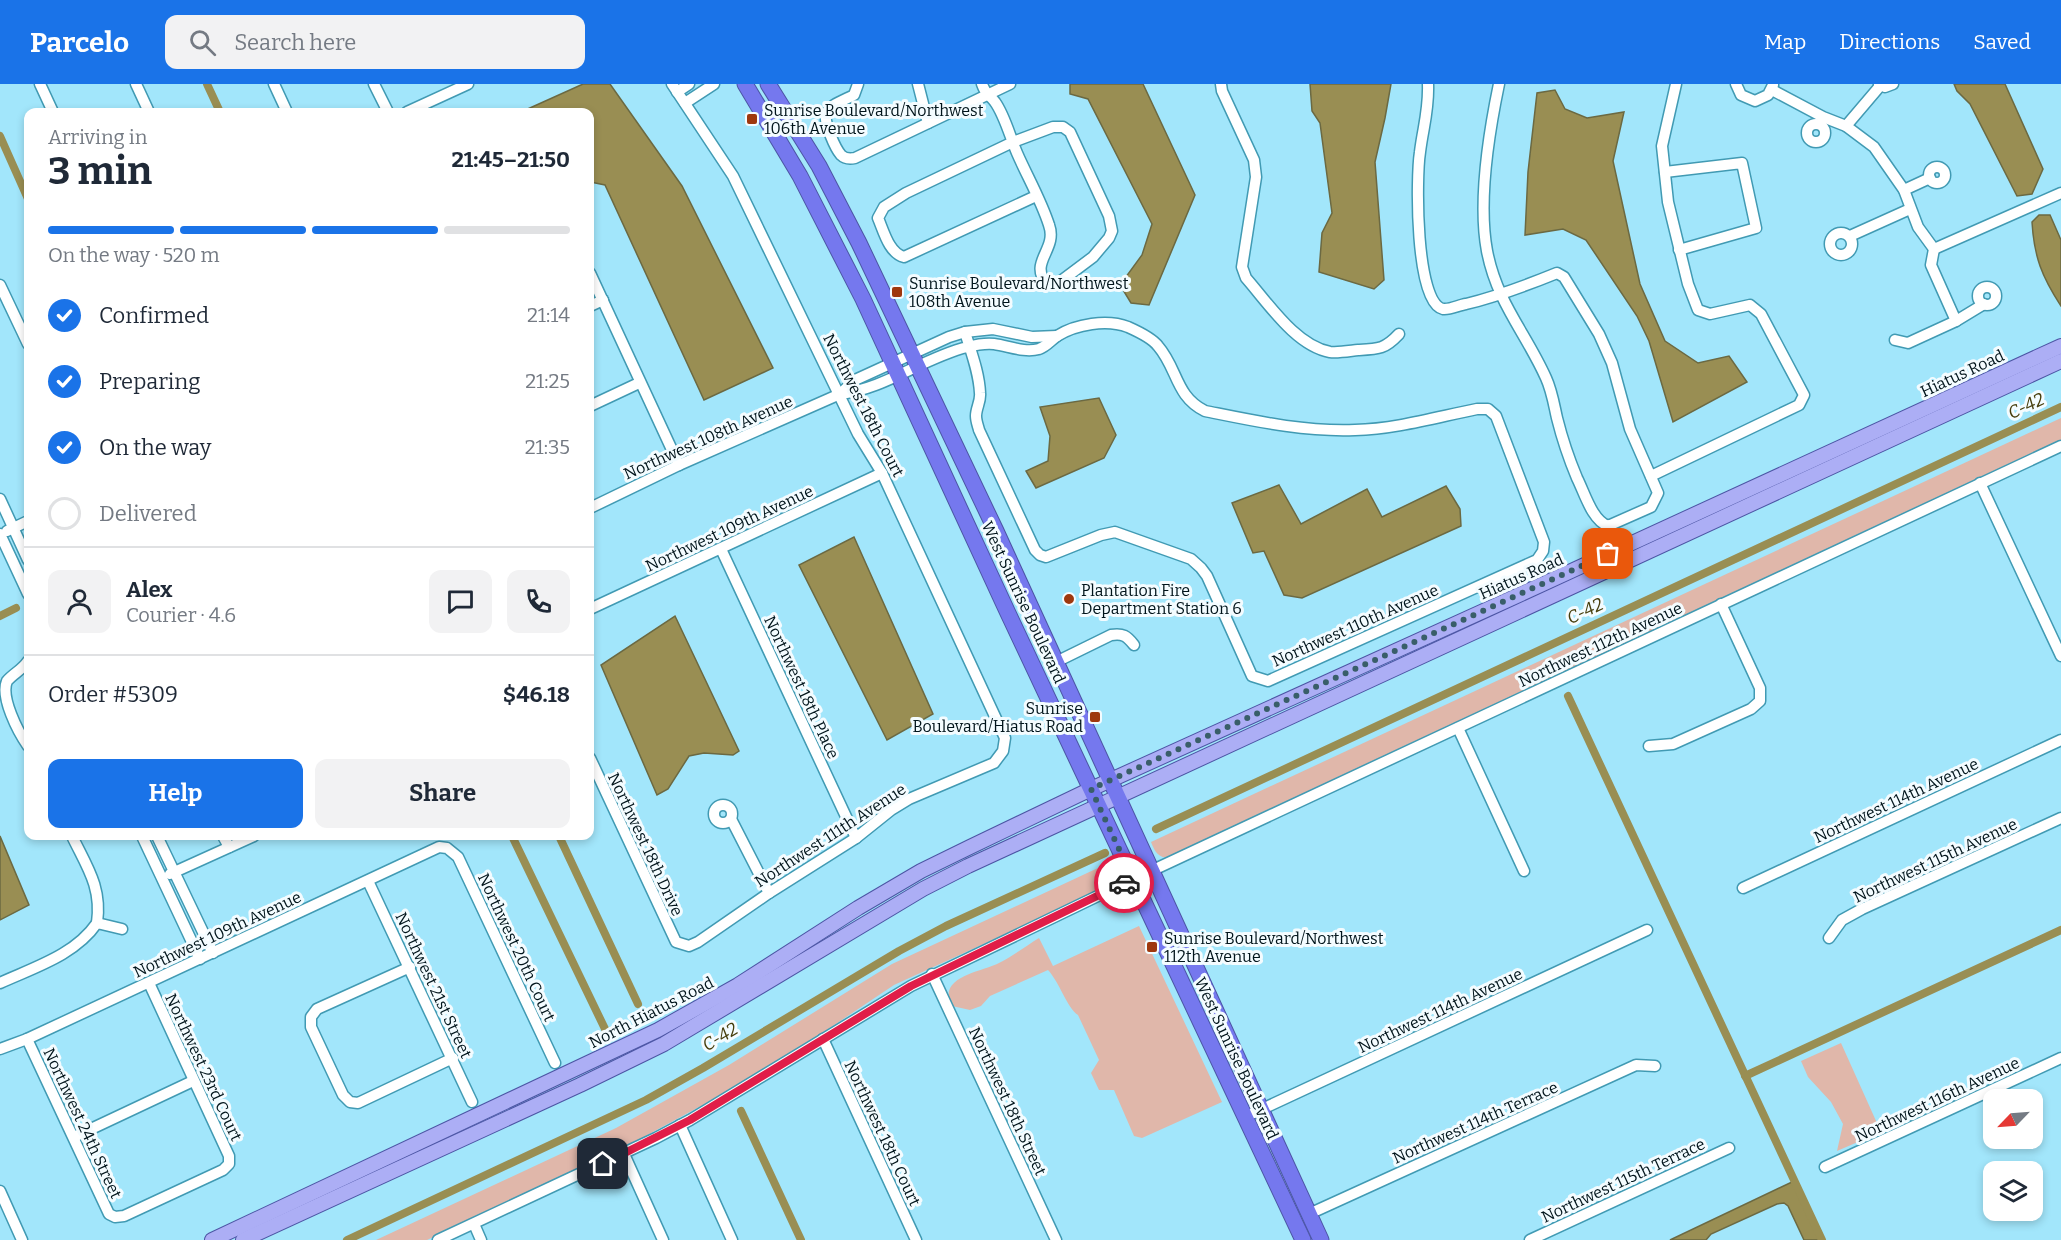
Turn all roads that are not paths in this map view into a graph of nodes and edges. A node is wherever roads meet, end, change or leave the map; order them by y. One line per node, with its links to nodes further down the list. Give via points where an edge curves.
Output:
1 (40, 84): 25 (street)
2 (136, 84): 26 (street)
3 (274, 84): 27 (street)
4 (374, 84): 28 (street)
5 (468, 84): 29 (street)
6 (689, 84): 22 (street)
7 (714, 84): 24 (street)
8 (745, 84): 58 (highway, West Sunrise Boulevard, via 800,176)
9 (768, 84): 56 (highway, West Sunrise Boulevard, via 819,166)
10 (858, 84): 30 (street, via 854,95 830,108 826,116 826,126 841,155 848,159)
11 (918, 84): 30 (street)
12 (982, 84): 23 (street)
13 (1010, 84): 23 (street)
14 (1221, 84): 50 (street, via 1254,160 1256,180 1242,267 1246,278 1297,335 1314,347 1331,352 1369,350 1387,346)
15 (1428, 84): 44 (street, via 1418,208 1423,272 1434,304 1444,309)
16 (1499, 84): 44 (street, via 1485,179 1485,219 1487,249)
17 (1677, 84): 33 (street, via 1662,146)
18 (1736, 84): 21 (street, via 1741,95 1755,101)
19 (1893, 84): 20 (street)
20 (1880, 85): 31 (street)
21 (1772, 87): 31 (street, via 1821,121)
22 (675, 88): 24 (street, Northwest 18th Court)
23 (986, 95): 30 (street); 32 (street, via 994,100)
24 (685, 103): 60 (street, Northwest 18th Court, via 733,176)
25 (51, 108)
26 (147, 108)
27 (285, 108)
28 (386, 108)
29 (416, 108)
30 (928, 123)
31 (1846, 126): 35 (street, via 1874,147)
32 (1013, 142): 37 (street); 37 (street, via 906,193 884,207 878,219 892,250 904,257); 37 (street, via 1053,127 1070,132 1111,223 1109,238 1093,257 1057,284 1047,284 1039,269 1051,240 1050,226)
33 (1665, 172): 41 (street); 41 (street, via 1742,163 1756,228)
34 (1930, 178): 35 (street)
35 (1904, 190): 38 (street)
36 (2061, 193): 40 (street)
37 (1036, 196)
38 (1910, 209): 39 (street); 40 (street)
39 (1850, 236)
40 (1934, 249): 48 (street, via 1931,265)
41 (1679, 250): 65 (street, via 1698,310 1710,314 1750,305 1761,314 1804,395 1799,405)
42 (594, 281): 45 (street)
43 (0, 285): 51 (street)
44 (1500, 296): 65 (street, via 1557,273 1564,278 1612,363 1629,429); 65 (street, via 1548,382 1576,476 1601,523 1608,526 1651,507 1658,493)
45 (603, 300): 46 (street); 59 (street)
46 (594, 304)
47 (1984, 304): 48 (street)
48 (1956, 321): 53 (street, via 1908,343)
49 (965, 332): 52 (street, Northwest 108th Avenue, via 993,329 1032,337); 54 (street); 56 (street, Northwest 108th Avenue, via 949,337)
50 (1400, 334)
51 (24, 336)
52 (1057, 336): 54 (street, Northwest 108th Avenue, via 1035,350 993,344); 73 (street, Northwest 108th Avenue, via 1107,322 1127,327 1157,345 1194,406 1277,426 1356,430 1488,409 1496,416 1544,542)
53 (1895, 339)
54 (969, 346): 56 (street, Northwest 108th Avenue); 73 (street, Northwest 110th Avenue, via 981,395 976,416 979,430 1035,550 1046,557 1115,532 1191,559 1207,576 1252,675 1268,681 1537,560)
55 (2061, 346): 88 (main road, Hiatus Road)
56 (915, 360): 58 (street, Northwest 108th Avenue); 80 (highway, West Sunrise Boulevard)
57 (2061, 361): 90 (main road, Hiatus Road)
58 (896, 368): 60 (street, Northwest 108th Avenue, via 859,392); 89 (highway, West Sunrise Boulevard)
59 (639, 383): 61 (street); 63 (street)
60 (840, 394): 63 (street, Northwest 108th Avenue); 64 (street, Northwest 18th Court, via 858,435)
61 (594, 404)
62 (2061, 446): 66 (street, Northwest 112th Avenue)
63 (679, 465): 68 (street, Northwest 108th Avenue)
64 (882, 472): 72 (street, Northwest 109th Avenue); 86 (street, Northwest 18th Court, via 1005,738)
65 (1651, 476)
66 (1980, 483): 76 (street, Northwest 112th Avenue); 79 (street)
67 (0, 499): 70 (street)
68 (594, 506)
69 (24, 522): 70 (street)
70 (13, 528): 71 (street); 74 (street)
71 (0, 534): 75 (street)
72 (721, 549): 77 (street, Northwest 109th Avenue); 94 (street, Northwest 18th Place)
73 (1543, 550)
74 (24, 551)
75 (24, 585)
76 (1721, 604): 82 (street, Northwest 112th Avenue); 85 (street, via 1760,688 1760,701 1751,709 1673,744)
77 (594, 607)
78 (1134, 645): 80 (street, via 1119,633)
79 (2061, 656)
80 (1056, 662): 88 (highway, West Sunrise Boulevard)
81 (24, 667): 84 (street, via 6,682 2,699)
82 (1458, 728): 102 (street, Northwest 112th Avenue); 103 (street)
83 (2061, 740): 108 (street, Northwest 114th Avenue)
84 (24, 741)
85 (1649, 746)
86 (1003, 751): 94 (street, Northwest 111th Avenue, via 994,763 909,799)
87 (594, 767): 114 (street, Northwest 18th Drive)
88 (1110, 780): 89 (main road, Hiatus Road); 90 (highway, West Sunrise Boulevard)
89 (1091, 789): 91 (highway, West Sunrise Boulevard); 137 (main road, North Hiatus Road, via 921,871 658,1030)
90 (1118, 796): 91 (main road, Hiatus Road); 102 (highway, West Sunrise Boulevard)
91 (1099, 805): 106 (highway, West Sunrise Boulevard); 137 (main road, North Hiatus Road, via 923,889 664,1044 580,1086)
92 (2061, 818): 113 (street, Northwest 115th Avenue, via 1842,920)
93 (730, 819): 109 (street)
94 (856, 838): 109 (street, Northwest 111th Avenue)
95 (74, 840): 110 (street, via 97,889)
96 (144, 840): 105 (street)
97 (159, 840): 104 (street)
98 (225, 840): 100 (street)
99 (245, 840): 100 (street)
100 (229, 847): 104 (street)
101 (447, 848): 107 (street, Northwest 109th Avenue, via 439,847); 126 (street, Northwest 20th Court, via 458,857)
102 (1151, 871): 130 (highway, West Sunrise Boulevard)
103 (1524, 871)
104 (174, 872): 105 (street); 115 (street)
105 (162, 878): 116 (street)
106 (1133, 879): 118 (street); 131 (highway, West Sunrise Boulevard)
107 (368, 880): 115 (street, Northwest 109th Avenue); 117 (street, Northwest 21st Street)
108 (1743, 888)
109 (769, 893): 114 (street, Northwest 111th Avenue, via 698,942 689,946)
110 (97, 923): 111 (street); 119 (street, via 72,950)
111 (122, 929)
112 (1647, 930): 130 (street, Northwest 114th Avenue)
113 (1829, 938)
114 (676, 942)
115 (213, 953): 116 (street, Northwest 109th Avenue)
116 (200, 959): 120 (street, Northwest 109th Avenue)
117 (410, 968): 124 (street, Northwest 21st Street); 124 (street, via 317,1009 312,1017 311,1027 342,1095 358,1103)
118 (932, 974): 122 (street); 150 (street, Northwest 18th Street)
119 (0, 983)
120 (148, 983): 121 (street, Northwest 109th Avenue); 128 (street, Northwest 23rd Court)
121 (27, 1039): 123 (street, Northwest 109th Avenue); 133 (street, Northwest 24th Street)
122 (823, 1039): 132 (street); 149 (street, Northwest 18th Court)
123 (0, 1048)
124 (453, 1058): 129 (street, Northwest 21st Street)
125 (2061, 1058): 136 (street, Northwest 116th Avenue)
126 (555, 1063)
127 (1655, 1066): 139 (street, Northwest 114th Terrace, via 1636,1065)
128 (193, 1081): 133 (street); 140 (street, Northwest 23rd Court, via 230,1156 229,1164)
129 (472, 1102)
130 (1260, 1110): 131 (street, Northwest 114th Avenue); 139 (highway, West Sunrise Boulevard)
131 (1245, 1117): 151 (highway, West Sunrise Boulevard)
132 (680, 1125): 135 (street); 148 (street)
133 (74, 1137): 140 (street, Northwest 24th Street, via 110,1214)
134 (1729, 1148): 153 (street, Northwest 115th Terrace)
135 (624, 1154): 141 (street); 147 (street)
136 (1825, 1167)
137 (337, 1190): 143 (main road, North Hiatus Road); 144 (main road, North Hiatus Road)
138 (0, 1191): 142 (street)
139 (1309, 1214): 152 (highway, West Sunrise Boulevard)
140 (115, 1217)
141 (474, 1224): 145 (street); 146 (street)
142 (22, 1240)
143 (212, 1240)
144 (243, 1240)
145 (438, 1240)
146 (481, 1240)
147 (663, 1240)
148 (732, 1240)
149 (916, 1240)
150 (1056, 1240)
151 (1303, 1240)
152 (1321, 1240)
153 (1530, 1240)

